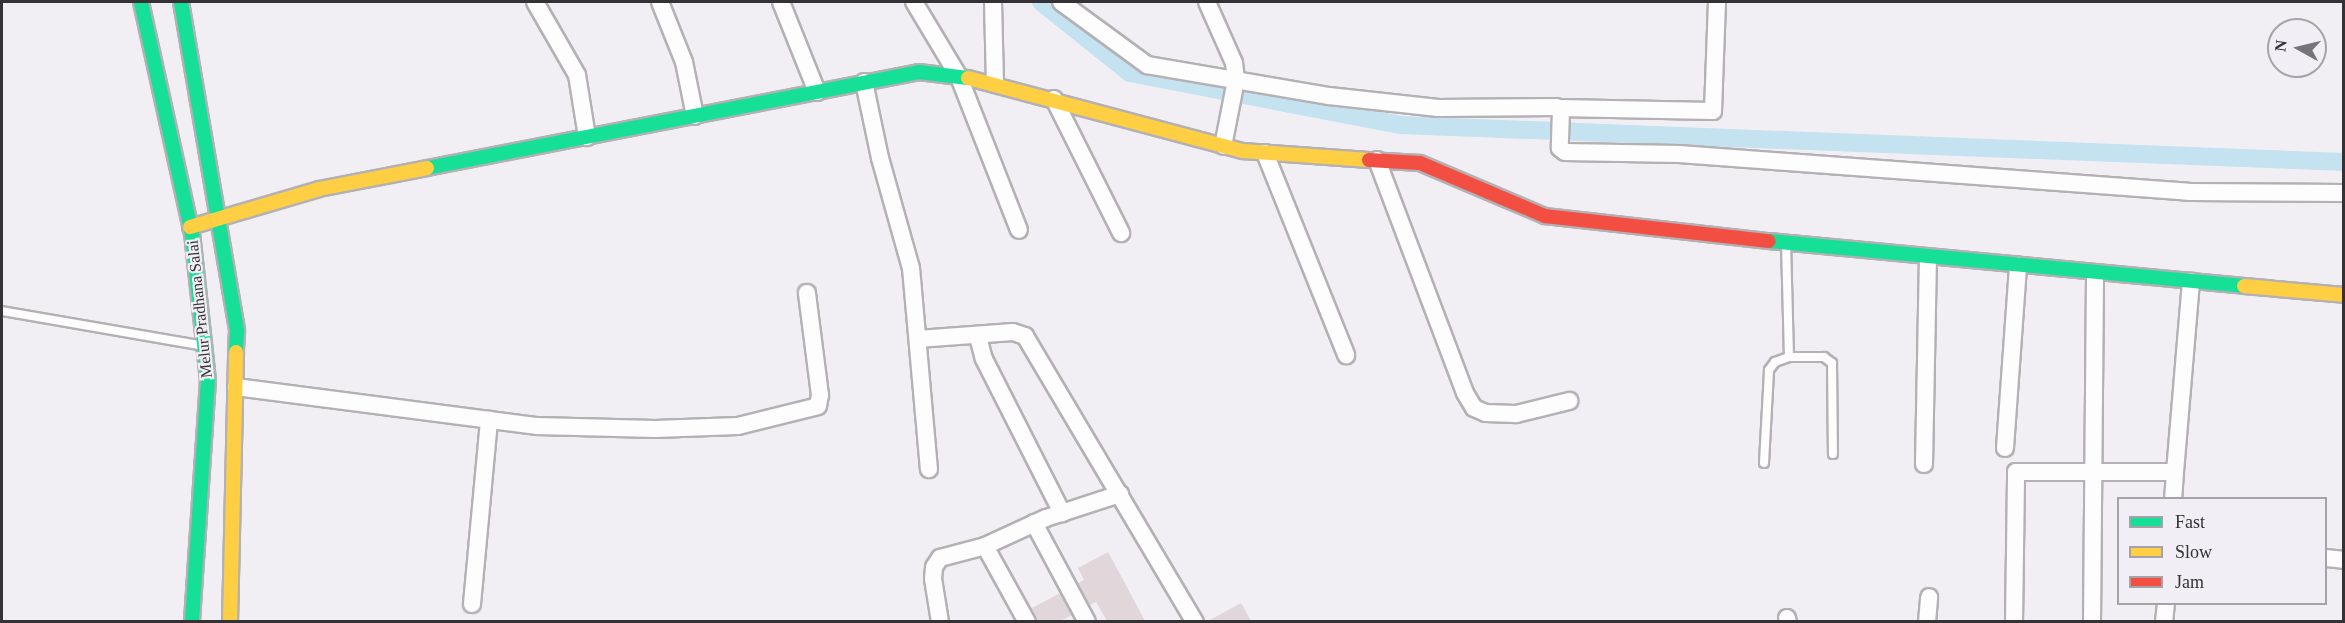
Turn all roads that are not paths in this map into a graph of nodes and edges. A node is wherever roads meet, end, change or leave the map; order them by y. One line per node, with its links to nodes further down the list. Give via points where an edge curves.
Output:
1 (141, 2): 25 (street, Melur Pradhana Salai)
2 (181, 2): 24 (street, Melur Pradhana Salai)
3 (535, 2): 19 (street, via 578,75)
4 (660, 2): 18 (street, via 684,62)
5 (781, 2): 15 (street)
6 (914, 2): 11 (street)
7 (993, 2): 13 (street)
8 (1061, 2): 14 (street, via 1148,65)
9 (1206, 2): 14 (street, via 1234,63)
10 (1717, 2): 17 (street, via 1713,111)
11 (959, 77): 12 (street, via 919,72); 13 (street); 26 (street)
12 (864, 82): 15 (street); 38 (street, via 880,158 911,268)
13 (995, 83): 16 (street)
14 (1235, 91): 17 (street); 20 (street)
15 (818, 92): 18 (street)
16 (1054, 99): 20 (street); 27 (street)
17 (1560, 115): 23 (street, via 1559,142 1565,152 1679,154 2191,192)
18 (694, 116): 19 (street)
19 (587, 136): 24 (street, via 319,189)
20 (1223, 146): 21 (street)
21 (1265, 153): 22 (street); 40 (street)
22 (1377, 160): 28 (street, via 1420,163 1545,216); 43 (street, via 1474,408 1486,413 1515,414)
23 (2343, 193)
24 (218, 220): 25 (street); 36 (street, Melur Pradhana Salai)
25 (190, 227): 36 (street, Melur Pradhana Salai)
26 (1019, 230)
27 (1121, 233)
28 (1786, 242): 29 (street); 41 (lane)
29 (1928, 259): 30 (street); 48 (street)
30 (2018, 266): 31 (street); 45 (street)
31 (2095, 274): 32 (street); 51 (street)
32 (2191, 282): 34 (street); 52 (street)
33 (807, 293): 44 (street, via 820,395 818,406 808,411 738,426 655,429 537,426)
34 (2343, 295)
35 (2, 311): 39 (lane)
36 (219, 327): 39 (street, Melur Pradhana Salai); 42 (street, Melur Pradhana Salai)
37 (978, 337): 38 (street); 54 (street, via 1013,332 1025,336); 56 (street, via 984,359)
38 (918, 339): 49 (street)
39 (204, 346): 50 (street, Melur Pradhana Salai, via 208,380)
40 (1346, 355)
41 (1789, 357): 46 (lane, via 1824,357 1832,363); 47 (lane, via 1775,362 1769,370)
42 (236, 387): 44 (street); 53 (street, Melur Pradhana Salai)
43 (1569, 401)
44 (489, 420): 62 (street)
45 (2005, 448)
46 (1833, 454)
47 (1764, 463)
48 (1924, 464)
49 (929, 470)
50 (202, 472): 53 (street); 64 (street, Melur Pradhana Salai)
51 (2092, 472): 52 (street); 71 (street, via 2016,472); 72 (street)
52 (2175, 472): 55 (street)
53 (234, 474): 65 (street, Melur Pradhana Salai)
54 (1120, 494): 56 (street); 69 (street)
55 (2173, 497)
56 (1062, 513): 57 (street)
57 (1034, 523): 58 (street); 68 (street)
58 (985, 546): 66 (street, via 940,558 934,567); 67 (street)
59 (2327, 558): 60 (street)
60 (2343, 560)
61 (1929, 597): 70 (street)
62 (472, 604)
63 (2166, 605): 73 (street)
64 (192, 621)
65 (230, 621)
66 (940, 621)
67 (1027, 621)
68 (1087, 621)
69 (1195, 621)
70 (1927, 621)
71 (2014, 621)
72 (2092, 621)
73 (2164, 621)

